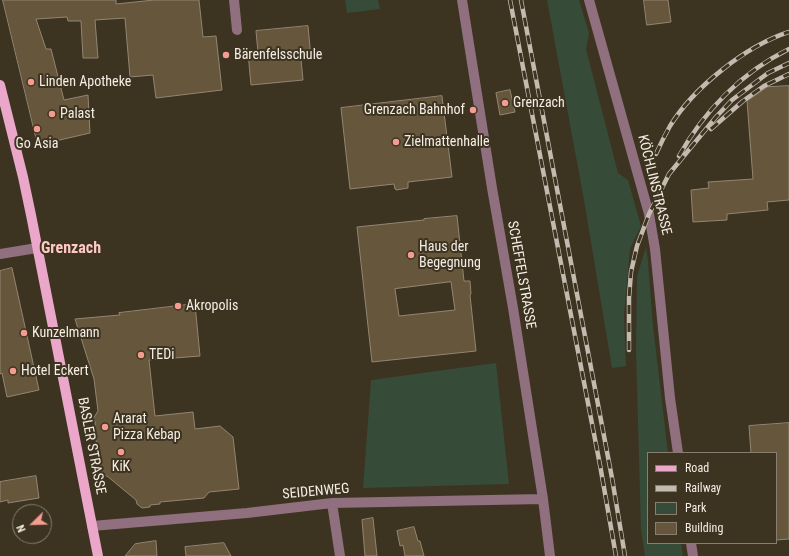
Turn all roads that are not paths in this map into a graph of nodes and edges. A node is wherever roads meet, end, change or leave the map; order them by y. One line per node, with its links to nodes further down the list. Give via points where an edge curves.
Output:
1 (234, 0): 4 (street)
2 (462, 0): 9 (street, SCHEFFELSTRASSE)
3 (589, 0): 8 (street, KÖCHLINSTRASSE, via 649,214)
4 (237, 30)
5 (0, 85): 6 (main road, BASLER STRASSE, via 23,177)
6 (37, 248): 7 (street); 11 (main road, BASLER STRASSE)
7 (0, 254)
8 (678, 452)
9 (543, 499): 10 (street, SEIDENWEG); 15 (street, SCHEFFELSTRASSE)
10 (332, 503): 11 (street, SEIDENWEG); 14 (street)
11 (92, 526): 13 (main road, BASLER STRASSE)
12 (691, 544): 16 (street)
13 (98, 556)
14 (340, 556)
15 (550, 556)
16 (693, 556)

